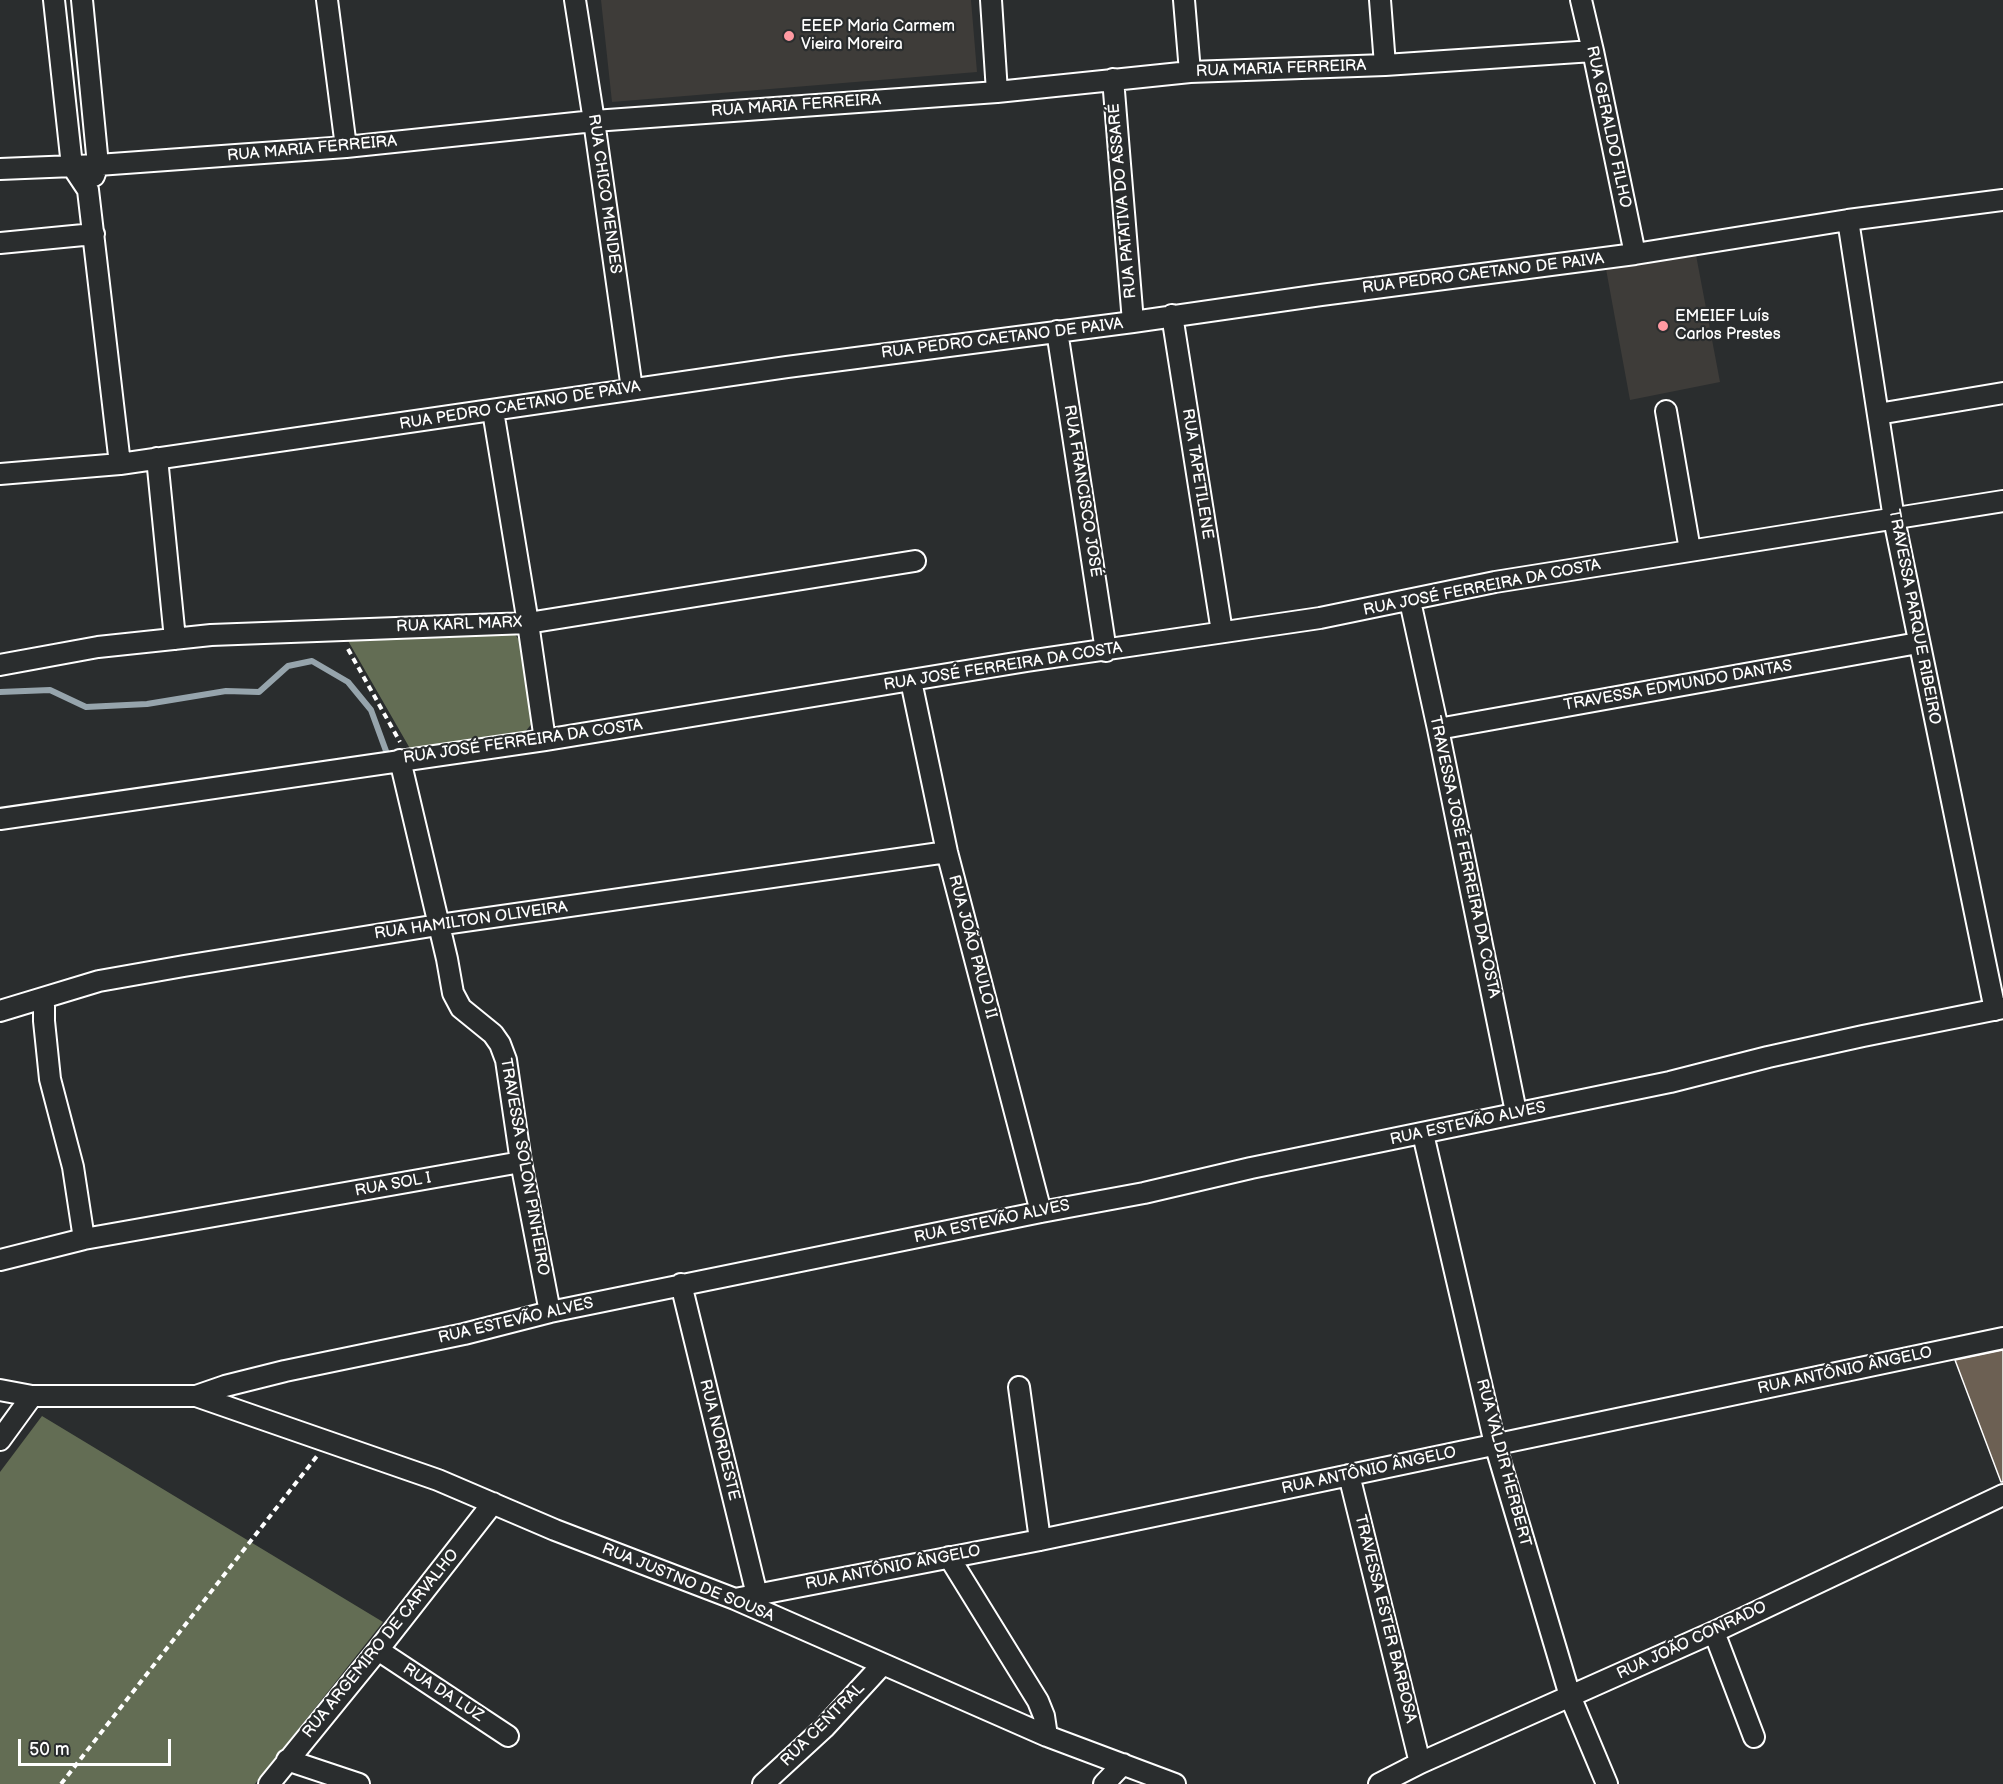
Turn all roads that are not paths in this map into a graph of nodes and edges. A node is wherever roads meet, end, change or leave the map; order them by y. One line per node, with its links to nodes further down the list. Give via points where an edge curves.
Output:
1 (54, 0): 17 (street)
2 (82, 0): 16 (street)
3 (327, 0): 15 (street)
4 (575, 0): 14 (street, RUA CHICO MENDES)
5 (992, 0): 13 (street)
6 (1184, 0): 11 (street)
7 (1380, 0): 10 (street)
8 (1581, 0): 9 (street, RUA GERALDO FILHO)
9 (1593, 51): 10 (street, RUA MARIA FERREIRA); 24 (street, RUA GERALDO FILHO)
10 (1385, 65): 11 (street, RUA MARIA FERREIRA)
11 (1190, 72): 12 (street, RUA MARIA FERREIRA)
12 (1113, 80): 13 (street, RUA MARIA FERREIRA); 26 (street, RUA PATATIVA DO ASSARÉ)
13 (997, 92): 14 (street, RUA MARIA FERREIRA)
14 (594, 121): 15 (street, RUA MARIA FERREIRA); 28 (street, RUA CHICO MENDES)
15 (346, 147): 16 (street, RUA MARIA FERREIRA)
16 (98, 165): 17 (street, RUA MARIA FERREIRA); 19 (street)
17 (72, 166): 18 (street, RUA MARIA FERREIRA); 19 (street)
18 (0, 168)
19 (88, 190): 22 (street)
20 (2003, 200): 21 (street, RUA PEDRO CAETANO DE PAIVA)
21 (1848, 220): 24 (street, RUA PEDRO CAETANO DE PAIVA); 32 (street, TRAVESSA PARQUE RIBEIRO)
22 (94, 234): 23 (street); 34 (street)
23 (0, 243)
24 (1635, 254): 25 (street, RUA PEDRO CAETANO DE PAIVA)
25 (1172, 315): 26 (street, RUA PEDRO CAETANO DE PAIVA); 42 (street, RUA TAPETILENE)
26 (1133, 322): 27 (street, RUA PEDRO CAETANO DE PAIVA)
27 (1058, 331): 28 (street, RUA PEDRO CAETANO DE PAIVA); 45 (street, RUA FRANCISCO JOSÉ)
28 (632, 389): 30 (street, RUA PEDRO CAETANO DE PAIVA)
29 (2003, 393): 32 (street)
30 (493, 411): 33 (street, RUA PEDRO CAETANO DE PAIVA); 41 (street)
31 (1666, 411): 38 (street)
32 (1878, 414): 37 (street, TRAVESSA PARQUE RIBEIRO)
33 (157, 458): 34 (street, RUA PEDRO CAETANO DE PAIVA); 43 (street)
34 (120, 464): 35 (street, RUA PEDRO CAETANO DE PAIVA)
35 (0, 474)
36 (2003, 501): 37 (street, RUA JOSÉ FERREIRA DA COSTA)
37 (1894, 519): 38 (street, RUA JOSÉ FERREIRA DA COSTA); 44 (street, TRAVESSA PARQUE RIBEIRO)
38 (1690, 550): 40 (street, RUA JOSÉ FERREIRA DA COSTA, via 1495,582)
39 (915, 561): 41 (street, RUA KARL MARX)
40 (1410, 601): 42 (street, RUA JOSÉ FERREIRA DA COSTA); 48 (street, TRAVESSA JOSÉ FERREIRA DA COSTA)
41 (528, 623): 43 (street, RUA KARL MARX); 49 (street)
42 (1222, 632): 45 (street, RUA JOSÉ FERREIRA DA COSTA)
43 (175, 639): 46 (street, RUA KARL MARX, via 98,647)
44 (1918, 643): 48 (street, TRAVESSA EDMUNDO DANTAS); 55 (street, TRAVESSA PARQUE RIBEIRO)
45 (1106, 651): 47 (street, RUA JOSÉ FERREIRA DA COSTA)
46 (0, 665)
47 (911, 681): 49 (street, RUA JOSÉ FERREIRA DA COSTA); 52 (street, RUA JOÃO PAULO II)
48 (1438, 729): 57 (street, TRAVESSA JOSÉ FERREIRA DA COSTA)
49 (545, 740): 50 (street, RUA JOSÉ FERREIRA DA COSTA)
50 (405, 759): 51 (street, RUA JOSÉ FERREIRA DA COSTA); 53 (street, TRAVESSA SOLON PINHEIRO)
51 (0, 819)
52 (946, 852): 53 (street, RUA HAMILTON OLIVEIRA); 60 (street, RUA JOÃO PAULO II)
53 (438, 925): 54 (street, RUA HAMILTON OLIVEIRA, via 99,981); 59 (street, TRAVESSA SOLON PINHEIRO, via 453,993 461,1008 493,1034 506,1060)
54 (44, 998): 56 (street, RUA HAMILTON OLIVEIRA); 61 (street, via 50,1079 73,1167)
55 (1999, 1009): 57 (street, RUA ESTEVÃO ALVES)
56 (0, 1011)
57 (1516, 1112): 58 (street, RUA ESTEVÃO ALVES)
58 (1423, 1134): 60 (street, RUA ESTEVÃO ALVES); 71 (street, RUA VALDIR HERBERT)
59 (521, 1162): 61 (street, RUA SOL I); 64 (street, TRAVESSA SOLON PINHEIRO)
60 (1041, 1212): 63 (street, RUA ESTEVÃO ALVES)
61 (84, 1239): 62 (street, RUA SOL I)
62 (0, 1260)
63 (681, 1284): 64 (street, RUA ESTEVÃO ALVES); 77 (street, RUA NORDESTE)
64 (550, 1312): 69 (street, RUA ESTEVÃO ALVES, via 285,1371)
65 (2003, 1338): 71 (street, RUA ANTÔNIO ÂNGELO)
66 (1019, 1387): 75 (street)
67 (0, 1390): 68 (street, RUA ESTEVÃO ALVES)
68 (32, 1396): 69 (street, RUA ESTEVÃO ALVES); 70 (street)
69 (196, 1396): 74 (street, RUA JUSTNO DE SOUSA)
70 (0, 1440)
71 (1495, 1444): 72 (street, RUA ANTÔNIO ÂNGELO); 82 (street, RUA VALDIR HERBERT)
72 (1349, 1475): 75 (street, RUA ANTÔNIO ÂNGELO); 87 (street, TRAVESSA ESTER BARBOSA)
73 (2003, 1495): 79 (street, RUA JOÃO CONRADO)
74 (493, 1503): 78 (street, RUA JUSTNO DE SOUSA); 80 (street, RUA ARGEMIRO DE CARVALHO)
75 (1040, 1540): 76 (street, RUA ANTÔNIO ÂNGELO)
76 (949, 1557): 77 (street, RUA ANTÔNIO ÂNGELO); 84 (street, via 1038,1701)
77 (757, 1595): 78 (street, RUA ANTÔNIO ÂNGELO)
78 (735, 1599): 81 (street, RUA JUSTNO DE SOUSA)
79 (1714, 1632): 82 (street, RUA JOÃO CONRADO); 85 (street)
80 (378, 1650): 83 (street, RUA DA LUZ); 86 (street, RUA ARGEMIRO DE CARVALHO)
81 (882, 1665): 84 (street, RUA JUSTNO DE SOUSA); 91 (street, RUA CENTRAL, via 824,1728)
82 (1570, 1696): 87 (street, RUA JOÃO CONRADO); 95 (street, RUA VALDIR HERBERT)
83 (508, 1736)
84 (1047, 1736): 88 (street, RUA JUSTNO DE SOUSA)
85 (1754, 1737)
86 (287, 1760): 89 (street, RUA ARGEMIRO DE CARVALHO); 90 (street)
87 (1420, 1763): 94 (street, RUA JOÃO CONRADO)
88 (1123, 1764): 92 (street); 93 (street, RUA JUSTNO DE SOUSA)
89 (269, 1784)
90 (359, 1784)
91 (763, 1784)
92 (1104, 1784)
93 (1175, 1784)
94 (1379, 1784)
95 (1608, 1784)

